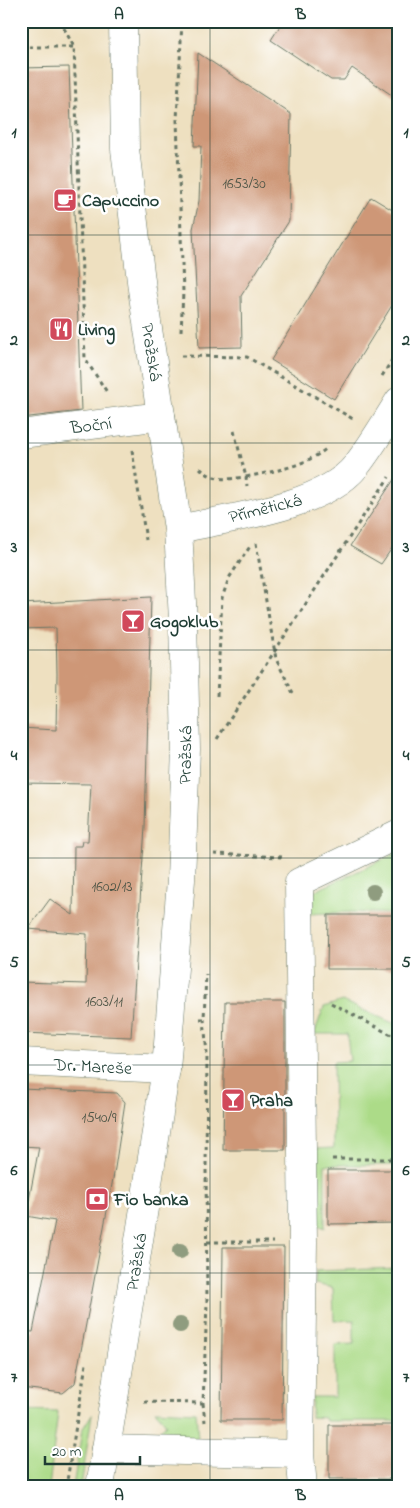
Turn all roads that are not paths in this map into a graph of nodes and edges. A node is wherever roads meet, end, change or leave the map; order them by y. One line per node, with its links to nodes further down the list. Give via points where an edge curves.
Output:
1 (123, 21): 3 (main road, Pražská, via 125,149)
2 (399, 402): 5 (main road, Přímětická, via 355,467 333,485 290,505)
3 (161, 416): 4 (main road, Boční); 5 (main road, Pražská)
4 (21, 434)
5 (178, 529): 8 (main road, Pražská, via 186,749 181,880)
6 (399, 834): 10 (main road, via 299,882 303,1242)
7 (21, 1062): 8 (main road, Dr. Mareše)
8 (166, 1069): 9 (main road, Pražská)
9 (106, 1449): 10 (main road); 11 (main road, Pražská)
10 (300, 1454): 12 (main road)
11 (100, 1487)
12 (303, 1487)

